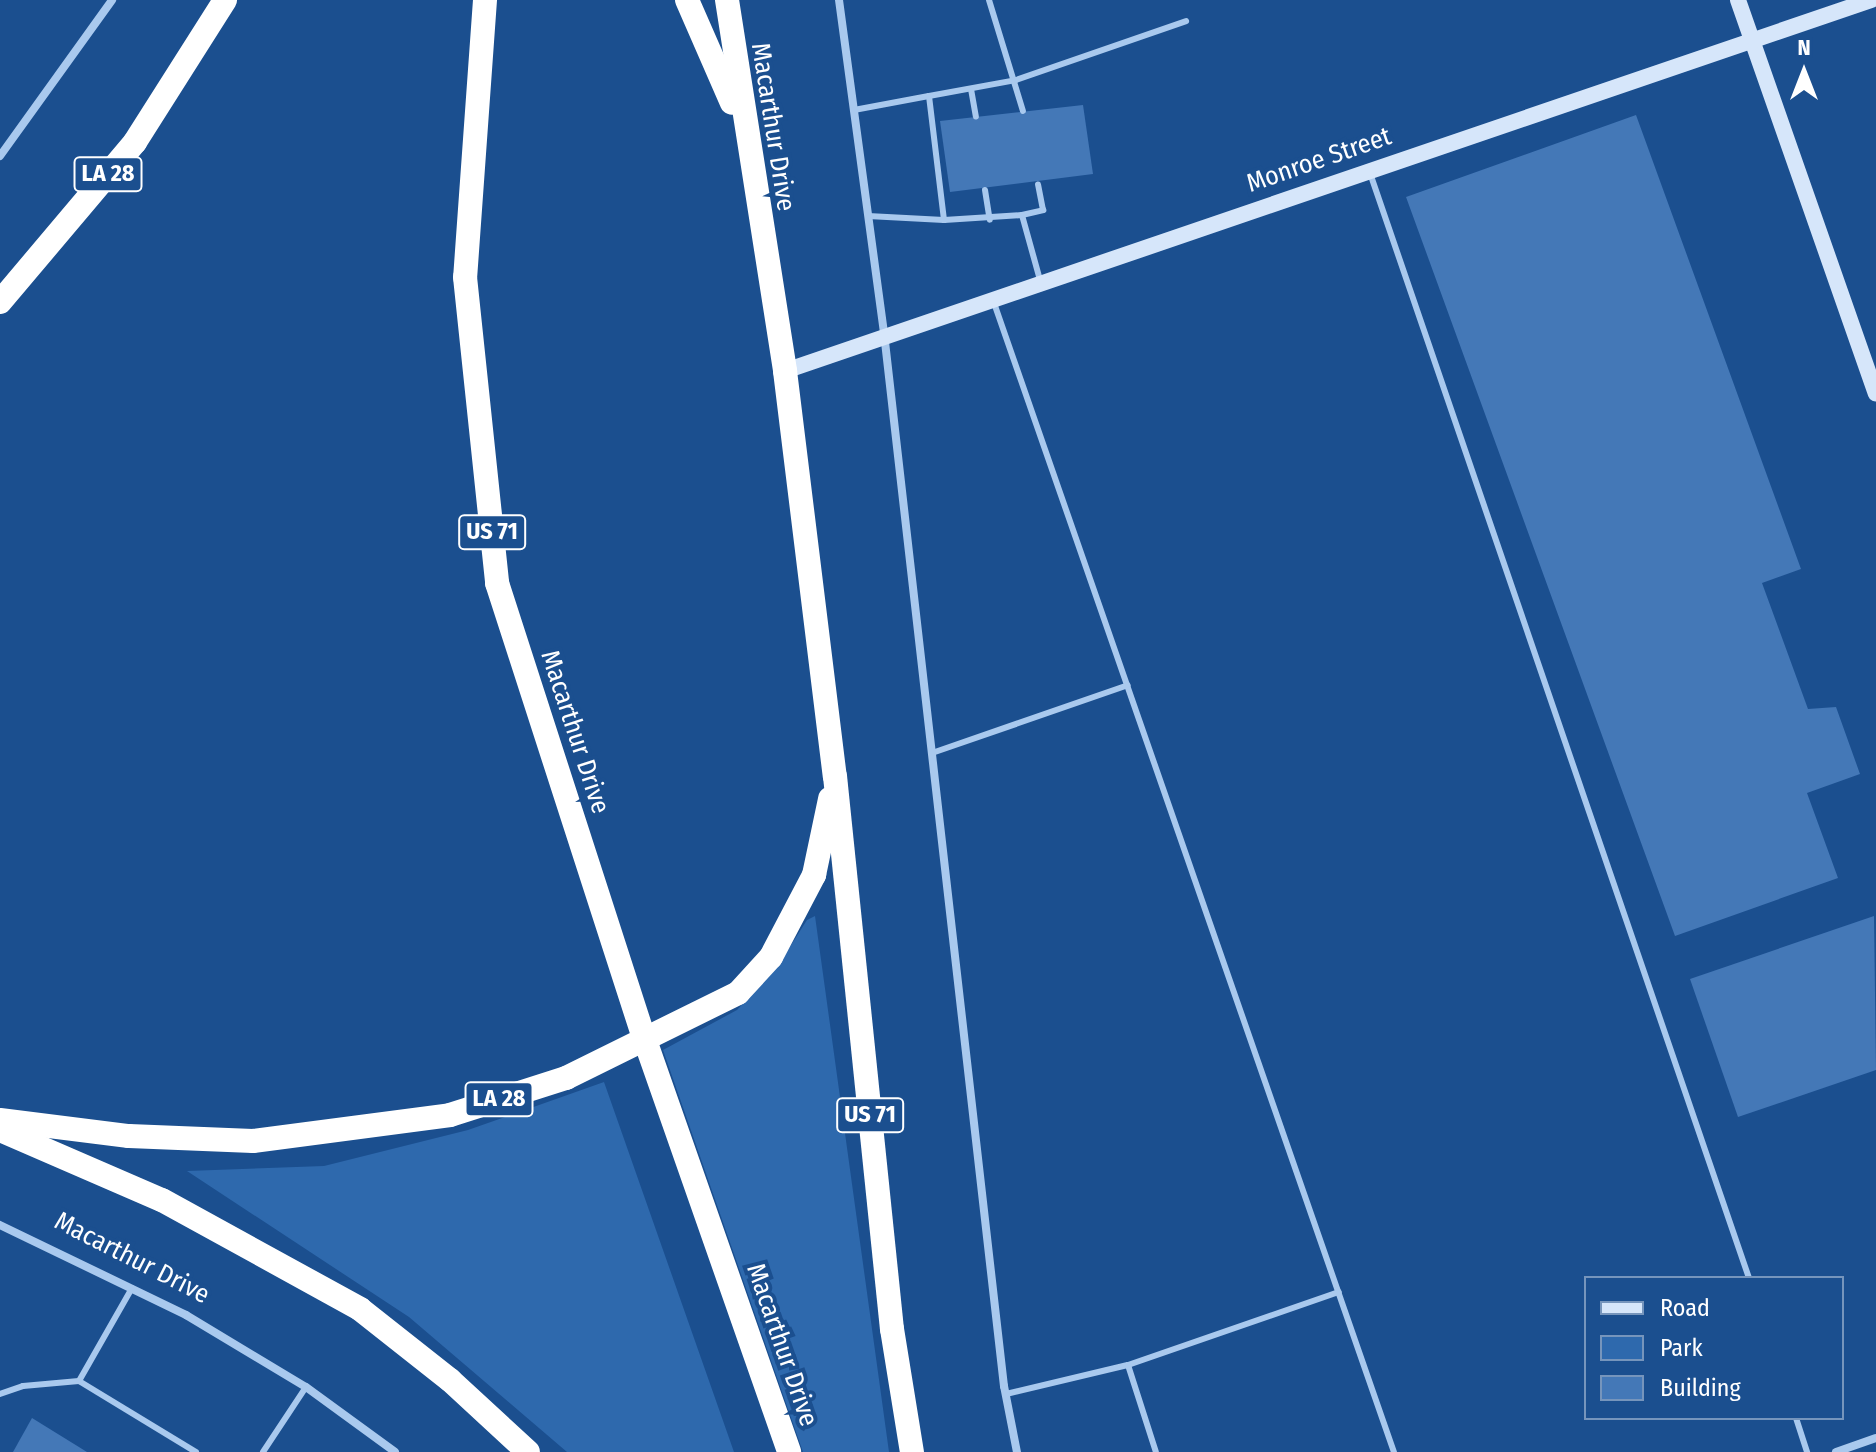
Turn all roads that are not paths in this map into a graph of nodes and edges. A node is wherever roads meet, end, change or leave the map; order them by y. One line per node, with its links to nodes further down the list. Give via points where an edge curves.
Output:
1 (112, 0): 21 (street)
2 (225, 0): 12 (highway, LA 28)
3 (237, 0): 12 (highway)
4 (485, 0): 38 (highway, Macarthur Drive / US 71, via 465,277 497,583)
5 (687, 0): 20 (highway)
6 (727, 0): 20 (highway, Macarthur Drive / US 71)
7 (839, 0): 17 (street)
8 (989, 0): 14 (lane)
9 (1738, 0): 13 (main road)
10 (1871, 0): 13 (main road, Monroe Street)
11 (1186, 21): 14 (lane)
12 (202, 36): 31 (highway, LA 28, via 135,142)
13 (1752, 39): 22 (main road, Monroe Street); 34 (main road)
14 (1016, 80): 15 (lane); 18 (lane)
15 (971, 89): 16 (lane); 19 (lane)
16 (929, 96): 17 (lane); 27 (lane)
17 (854, 110): 26 (street)
18 (1023, 111)
19 (976, 117)
20 (744, 131): 33 (highway, Macarthur Drive / US 71)
21 (0, 156)
22 (1369, 169): 29 (main road, Monroe Street); 42 (lane)
23 (1038, 184): 25 (lane, via 1043,210)
24 (985, 190): 28 (lane)
25 (1022, 215): 28 (lane); 29 (lane)
26 (868, 216): 27 (lane); 32 (street)
27 (944, 220): 28 (lane)
28 (990, 220)
29 (1040, 280): 30 (main road, Monroe Street)
30 (992, 296): 32 (main road, Monroe Street); 35 (lane)
31 (0, 302)
32 (884, 333): 33 (main road, Monroe Street); 36 (street)
33 (785, 371): 37 (highway, Macarthur Drive / US 71)
34 (1876, 393)
35 (1128, 685): 36 (lane); 44 (lane)
36 (932, 753): 49 (street)
37 (835, 776): 38 (highway, LA 28, via 814,875 771,957 738,993); 57 (highway, Macarthur Drive / US 71, via 892,1329)
38 (646, 1043): 39 (highway, LA 28, via 566,1078 450,1115 343,1133 253,1141 129,1136); 56 (highway, Macarthur Drive / US 71)
39 (0, 1120)
40 (0, 1130): 55 (highway, via 162,1200 360,1309 450,1380)
41 (0, 1225): 43 (street, Macarthur Drive)
42 (1748, 1276)
43 (132, 1288): 46 (lane); 47 (street, Macarthur Drive)
44 (1339, 1292): 45 (lane); 60 (lane)
45 (1128, 1365): 49 (lane); 59 (lane)
46 (79, 1381): 48 (lane, via 23,1386); 52 (lane)
47 (306, 1387): 53 (lane); 54 (street, Macarthur Drive)
48 (0, 1394)
49 (1006, 1394): 58 (street)
50 (1797, 1420): 61 (lane)
51 (1876, 1438): 62 (street)
52 (196, 1452)
53 (263, 1452)
54 (395, 1452)
55 (528, 1452)
56 (789, 1452)
57 (912, 1452)
58 (1017, 1452)
59 (1156, 1452)
60 (1394, 1452)
61 (1807, 1452)
62 (1836, 1452)

